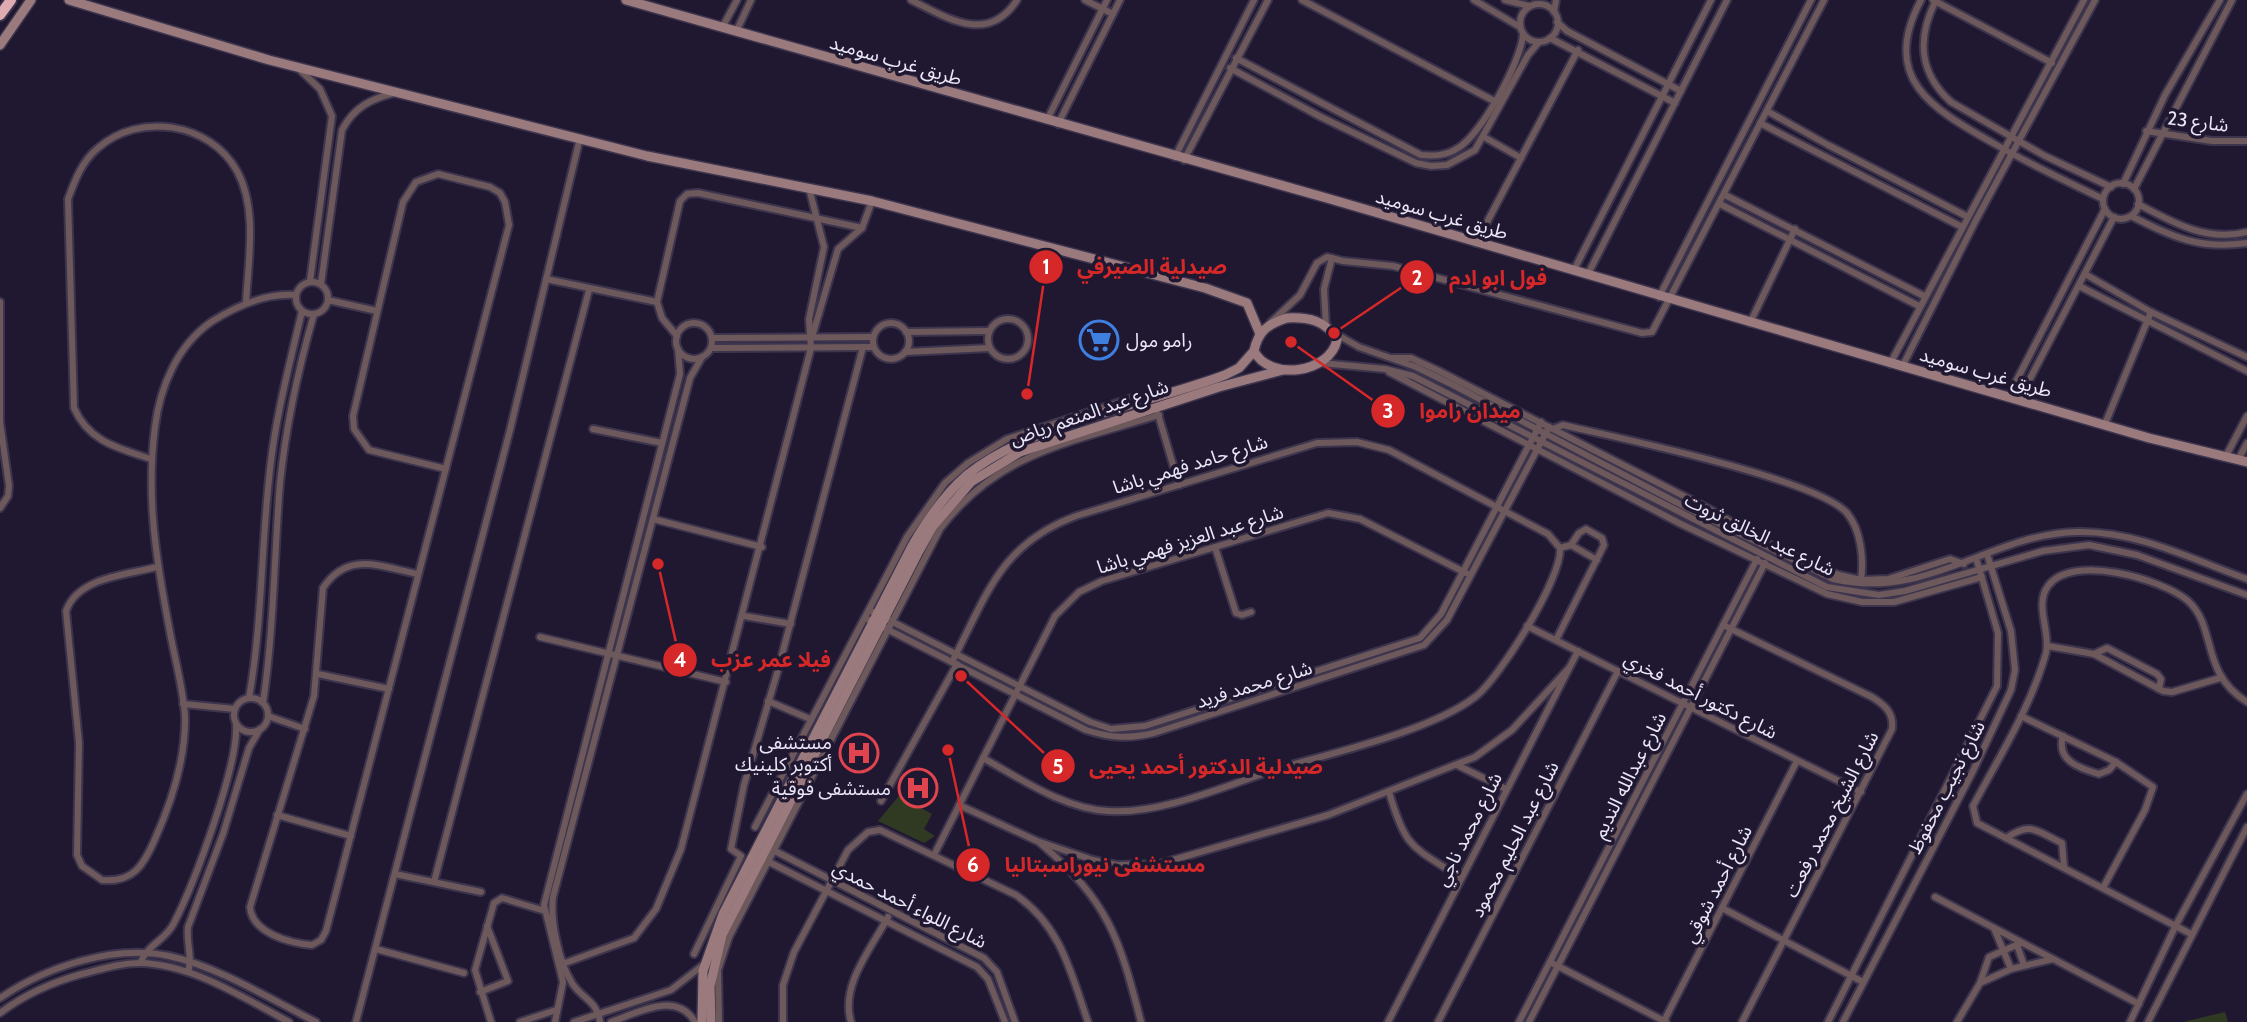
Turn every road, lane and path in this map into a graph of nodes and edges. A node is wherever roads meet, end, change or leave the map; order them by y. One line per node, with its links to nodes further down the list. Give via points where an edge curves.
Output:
1 (11, 0): 32 (highway)
2 (31, 0): 40 (street)
3 (69, 0): 46 (street)
4 (626, 0): 35 (street, طريق غرب سوميد)
5 (737, 0): 35 (street)
6 (751, 0): 36 (street)
7 (911, 0): 8 (street, via 956,23 975,26 994,22)
8 (1017, 0)
9 (1085, 0): 29 (street)
10 (1107, 0): 29 (street)
11 (1254, 0): 42 (street)
12 (1268, 0): 43 (street)
13 (1302, 0): 52 (street)
14 (1474, 0): 34 (street)
15 (1505, 0): 28 (street)
16 (1556, 0): 30 (street)
17 (1712, 0): 47 (street)
18 (1727, 0): 48 (street)
19 (1811, 0): 57 (street)
20 (1824, 0): 59 (street)
21 (1921, 0): 54 (street, via 1906,47 1912,77)
22 (1935, 0): 44 (street); 50 (street, via 1922,42 1926,69)
23 (2084, 0): 44 (street)
24 (2095, 0): 45 (street)
25 (2220, 0): 66 (street)
26 (2232, 0): 67 (street)
27 (1118, 1): 31 (street)
28 (1534, 4): 30 (street, via 1546,5); 34 (street, via 1521,15)
29 (1102, 9): 31 (street); 62 (street)
30 (1554, 12): 33 (street)
31 (1113, 14): 64 (street)
32 (0, 15)
33 (1558, 22): 38 (street); 47 (street)
34 (1520, 27): 37 (street)
35 (722, 28): 36 (street, طريق غرب سوميد)
36 (736, 32): 62 (street, طريق غرب سوميد)
37 (1523, 34): 39 (street); 52 (street, via 1521,51)
38 (1550, 38): 39 (street); 41 (street)
39 (1539, 42): 55 (street)
40 (0, 45)
41 (1578, 51): 51 (street); 76 (street)
42 (1224, 59): 43 (street); 75 (street)
43 (1233, 63): 56 (street); 60 (street); 75 (street)
44 (2051, 63): 45 (street); 69 (street)
45 (2060, 67): 72 (street)
46 (298, 68): 49 (street); 112 (street, via 320,89 332,116)
47 (1668, 84): 48 (street); 51 (street)
48 (1681, 91): 53 (street)
49 (397, 92): 70 (street); 114 (street, via 367,102 342,130)
50 (1939, 92): 54 (street); 58 (street)
51 (1661, 95): 53 (street); 107 (street)
52 (1494, 101): 55 (street); 56 (street, via 1466,142 1433,156 1421,155)
53 (1675, 103): 109 (street)
54 (1928, 103): 63 (street)
55 (1502, 105): 68 (street)
56 (1326, 107): 60 (street)
57 (1759, 107): 59 (street); 61 (street)
58 (1964, 110): 63 (street); 69 (street)
59 (1768, 111): 65 (street); 88 (street)
60 (1321, 117): 68 (street, via 1431,166 1462,160)
61 (1752, 120): 65 (street); 119 (street)
62 (1047, 121): 64 (street, طريق غرب سوميد)
63 (1957, 123): 73 (street)
64 (1058, 124): 75 (street, طريق غرب سوميد)
65 (1762, 124): 81 (street); 94 (street)
66 (2146, 131): 67 (street, شارع 23); 77 (street)
67 (2163, 133): 71 (street, شارع 23); 80 (street)
68 (1484, 137): 76 (street)
69 (2012, 137): 72 (street); 73 (street)
70 (580, 138): 79 (street, via 666,161); 111 (street)
71 (2247, 141)
72 (2020, 142): 74 (street); 78 (street)
73 (2005, 150): 74 (street); 88 (street)
74 (2013, 155): 82 (street); 92 (street)
75 (1180, 158): 100 (street, طريق غرب سوميد)
76 (1521, 158): 100 (street)
77 (2123, 184): 78 (street); 80 (street)
78 (2111, 187): 82 (street)
79 (809, 188): 83 (street); 90 (street)
80 (2134, 189): 85 (street)
81 (1725, 195): 84 (street); 87 (street)
82 (2104, 199): 86 (street)
83 (872, 201): 95 (street); 136 (street, via 1230,295 1247,303)
84 (1720, 204): 93 (street); 121 (street)
85 (2138, 204): 89 (street); 98 (street, via 2197,232)
86 (2105, 209): 91 (street); 159 (street)
87 (1767, 216): 93 (street); 96 (street)
88 (1966, 216): 92 (street); 94 (street)
89 (2131, 216): 91 (street); 101 (street, via 2178,240 2212,246)
90 (815, 218): 95 (street); 102 (street); 123 (street, via 687,194 680,201)
91 (2114, 218): 110 (street)
92 (1976, 220): 97 (street)
93 (1762, 225): 99 (street)
94 (1962, 227): 97 (street); 118 (street)
95 (862, 228): 103 (street)
96 (1795, 229): 99 (street); 105 (street)
97 (1970, 231): 156 (street)
98 (2247, 232)
99 (1790, 240): 106 (street); 130 (street)
100 (1476, 243): 107 (street, طريق غرب سوميد)
101 (2247, 243)
102 (824, 247): 103 (street); 139 (street, via 809,319)
103 (838, 249): 139 (street)
104 (1332, 258): 121 (street, via 1393,266 1643,333 1656,328); 132 (street, via 1319,260 1300,295); 133 (street, via 1324,289)
105 (1849, 258): 106 (street); 108 (street)
106 (1844, 268): 113 (street)
107 (1574, 270): 109 (street, طريق غرب سوميد)
108 (1876, 273): 113 (street); 118 (street)
109 (1588, 274): 119 (street, طريق غرب سوميد)
110 (2085, 274): 115 (street); 128 (street)
111 (546, 279): 116 (street); 269 (street)
112 (310, 281): 114 (street); 117 (street, via 299,287)
113 (1871, 282): 125 (street)
114 (321, 284): 120 (street)
115 (2079, 286): 131 (street); 160 (street)
116 (589, 289): 123 (street); 272 (street)
117 (296, 295): 124 (street); 126 (street)
118 (1924, 296): 125 (street)
119 (1659, 297): 121 (street, طريق غرب سوميد)
120 (328, 300): 127 (street); 129 (street, via 324,309)
121 (1670, 300): 130 (street, طريق غرب سوميد)
122 (0, 302): 142 (street)
123 (657, 302): 138 (street, via 662,318)
124 (246, 303): 173 (street, via 205,327 172,368 162,392); 173 (street, via 246,193 223,152 204,137 177,128 149,126 121,133 97,149 79,171 68,199 74,408 92,436)
125 (1919, 306): 155 (street)
126 (302, 311): 129 (street); 228 (street, via 273,440 261,614)
127 (377, 311): 175 (street, via 355,403 354,429 369,450); 175 (street, via 403,202 416,182 438,174 500,193 509,225)
128 (2151, 312): 131 (street); 137 (street)
129 (314, 314): 231 (street, via 286,440 274,615)
130 (1750, 323): 155 (street, طريق غرب سوميد)
131 (2147, 323): 143 (street); 164 (street)
132 (1267, 326): 133 (street, via 1297,317 1310,318); 136 (street)
133 (1329, 329): 154 (street, via 1337,340 1335,349); 165 (street, شارع عبد الخالق ثروت, via 1359,347 1416,367)
134 (989, 331): 135 (street); 148 (street); 148 (street, via 998,322 1016,321 1025,330 1027,342 1022,353 1011,359 999,357)
135 (906, 332): 140 (street, via 891,323 880,327); 151 (street)
136 (1260, 334): 150 (street)
137 (2200, 335): 143 (street); 153 (street)
138 (677, 336): 141 (street, via 682,328 696,323 705,326); 149 (street)
139 (812, 337): 140 (street); 141 (street); 147 (street)
140 (873, 337): 145 (street)
141 (712, 338): 146 (street)
142 (0, 341): 163 (street)
143 (2195, 346): 158 (street)
144 (863, 347): 145 (street); 147 (street); 206 (street)
145 (874, 347): 151 (street, via 885,359)
146 (711, 348): 147 (street); 152 (street)
147 (811, 348): 183 (street)
148 (990, 348): 151 (street)
149 (678, 349): 152 (street, via 688,358); 169 (street, via 680,374)
150 (1254, 351): 157 (street, via 1259,360); 161 (street, شارع عبد المنعم رياض, via 1239,368)
151 (905, 352)
152 (702, 357): 180 (street, via 690,378)
153 (2247, 357)
154 (1319, 363): 157 (street); 168 (street, شارع عبد الخالق ثروت, via 1413,376)
155 (1890, 364): 156 (street, طريق غرب سوميد)
156 (1902, 367): 159 (street, طريق غرب سوميد)
157 (1283, 370): 161 (street, شارع عبد المنعم رياض)
158 (2247, 371)
159 (2008, 397): 160 (street, طريق غرب سوميد)
160 (2019, 400): 164 (street, طريق غرب سوميد)
161 (1154, 406): 176 (street); 205 (street, شارع عبد المنعم رياض, via 995,466 971,482 933,526); 205 (street, شارع عبد المنعم رياض, via 1109,409 1027,440 993,456 966,476 926,523)
162 (2247, 416): 172 (street)
163 (0, 422): 178 (street, via 9,486)
164 (2105, 424): 172 (street, طريق غرب سوميد)
165 (1539, 426): 167 (street, شارع عبد الخالق ثروت); 168 (street, شارع محمد فريد)
166 (593, 429): 169 (street)
167 (1549, 430): 171 (street, شارع محمد فريد); 181 (street, شارع عبد الخالق ثروت); 201 (street, via 1563,425 1576,428 1818,494 1847,514 1856,529 1863,562)
168 (1531, 440): 171 (street, شارع عبد الخالق ثروت); 177 (street, شارع محمد فريد)
169 (662, 443): 215 (street)
170 (2247, 443): 174 (street)
171 (1540, 444): 179 (street, شارع محمد فريد); 188 (street, شارع عبد الخالق ثروت)
172 (2226, 456): 174 (street, طريق غرب سوميد)
173 (150, 459): 194 (street, via 151,530)
174 (2243, 461)
175 (446, 469): 197 (street)
176 (1179, 485): 177 (street, شارع حامد فهمي باشا, via 1303,446 1346,441 1389,450); 214 (street, شارع حامد فهمي باشا, via 1063,520 1022,544 995,578)
177 (1496, 507): 179 (street, شارع حامد فهمي باشا); 196 (street, شارع محمد فريد)
178 (0, 508)
179 (1505, 512): 185 (street, شارع حامد فهمي باشا, via 1548,534); 198 (street, شارع محمد فريد)
180 (653, 519): 183 (street); 217 (street)
181 (1765, 544): 186 (street, شارع عبد الخالق ثروت); 188 (street, شارع عبدالله النديم)
182 (1571, 545): 185 (street); 190 (street); 190 (street, via 1586,529 1602,538 1604,545)
183 (762, 547): 204 (street)
184 (1215, 547): 196 (street, شارع عبد العزيز فهمي باشا, via 1339,513 1360,519); 203 (street, via 1236,613); 224 (street, شارع عبد العزيز فهمي باشا, via 1079,592 1055,616)
185 (1560, 548): 208 (street, via 1558,567)
186 (1773, 549): 191 (street, شارع عبدالله النديم); 192 (street, شارع عبد الخالق ثروت, via 1833,579 1858,584 1904,582); 201 (street)
187 (1987, 554): 189 (street, شارع عبد الخالق ثروت); 193 (street, شارع نجيب محفوظ); 200 (street, شارع عبد الخالق ثروت, via 2057,535 2101,533 2136,540)
188 (1758, 557): 191 (street, شارع عبد الخالق ثروت); 207 (street, شارع عبدالله النديم)
189 (1976, 558): 192 (street, شارع عبد الخالق ثروت); 195 (street, شارع نجيب محفوظ)
190 (1597, 560): 211 (street)
191 (1766, 562): 195 (street, شارع عبد الخالق ثروت, via 1827,587 1880,595); 199 (street, via 1827,594 1878,603); 209 (street, شارع عبدالله النديم)
192 (1964, 564): 201 (street, via 1950,559 1888,579)
193 (1991, 565): 195 (street, شارع عبد الخالق ثروت); 202 (street, شارع عبد الخالق ثروت, via 2089,545 2137,555); 304 (street, شارع نجيب محفوظ, via 2014,650 2011,690)
194 (157, 567): 232 (street); 232 (street, via 82,587 66,611 79,743 77,855 91,875 115,882 141,867 174,790 184,734)
195 (1979, 569): 199 (street, شارع نجيب محفوظ)
196 (1464, 572): 198 (street, شارع عبد العزيز فهمي باشا); 242 (street, شارع محمد فريد, via 1434,624 1410,642)
197 (418, 575): 221 (street, via 364,563 347,565 332,574 320,605); 225 (street)
198 (1472, 576): 244 (street, شارع محمد فريد, via 1440,630 1413,650)
199 (1982, 578): 303 (street, شارع نجيب محفوظ, via 1998,633 1997,686)
200 (2247, 579)
201 (1861, 580)
202 (2247, 595)
203 (1251, 612)
204 (744, 616): 206 (street); 223 (street)
205 (879, 620): 214 (street, شارع محمد فريد); 218 (street, شارع محمد فريد); 238 (street); 263 (street, شارع عبد المنعم رياض)
206 (791, 624): 229 (street)
207 (1723, 625): 209 (street, شارع الشيخ محمد رفعت); 233 (street, شارع عبدالله النديم)
208 (1527, 626): 211 (street, شارع دكتور أحمد فخري); 247 (street, via 1494,680 1461,707 1381,737 1141,810 1106,811 1072,803)
209 (1732, 629): 234 (street, شارع عبدالله النديم); 253 (street, شارع الشيخ محمد رفعت, via 1872,697 1892,715 1892,729)
210 (540, 637): 215 (street)
211 (1556, 640): 213 (street, شارع دكتور أحمد فخري)
212 (2048, 646): 216 (street); 222 (street, via 2043,600 2051,582 2093,570 2121,573 2188,601 2201,622); 237 (street)
213 (1578, 650): 219 (street, شارع محمد ناجي); 220 (street, شارع دكتور أحمد فخري)
214 (957, 653): 218 (street, شارع حامد فهمي باشا); 224 (street, شارع محمد فريد)
215 (608, 654): 217 (street); 245 (street)
216 (2094, 654): 226 (street); 226 (street, via 2107,648 2122,655 2160,677)
217 (617, 656): 223 (street); 246 (street)
218 (955, 663): 227 (street, شارع محمد فريد); 255 (street, شارع حامد فهمي باشا)
219 (1569, 668): 250 (street, via 1512,730); 251 (street, شارع محمد ناجي)
220 (1619, 671): 233 (street, شارع دكتور أحمد فخري); 335 (street, شارع عبد الحليم محمود)
221 (318, 674): 225 (street); 241 (street)
222 (2220, 678): 226 (street, via 2172,692); 230 (street)
223 (726, 682): 296 (street, via 681,849 656,909 634,938)
224 (1018, 686): 227 (street, شارع عبد العزيز فهمي باشا); 242 (street, شارع محمد فريد, via 1090,722)
225 (389, 689): 260 (street)
226 (2159, 689)
227 (1014, 695): 244 (street, شارع محمد فريد, via 1086,730 1110,738); 247 (street, شارع عبد العزيز فهمي باشا)
228 (249, 698): 231 (street); 235 (street)
229 (768, 701): 238 (street); 279 (street, via 731,849 741,856)
230 (2247, 702)
231 (262, 703): 236 (street)
232 (183, 704): 235 (street)
233 (1683, 704): 234 (street, شارع دكتور أحمد فخري); 294 (street, شارع عبدالله النديم)
234 (1691, 708): 248 (street, شارع دكتور أحمد فخري); 299 (street, شارع عبدالله النديم)
235 (235, 709): 239 (street)
236 (268, 716): 240 (street); 241 (street)
237 (2021, 716): 243 (street); 261 (street, via 1973,806 1977,823)
238 (810, 719): 258 (street)
239 (236, 724): 240 (street, via 244,730); 290 (street, via 234,757 182,906 168,933)
240 (260, 729): 293 (street, via 249,748 188,927)
241 (305, 729): 257 (street)
242 (1130, 729): 244 (street)
243 (2063, 736): 249 (street); 249 (street, via 2060,751 2065,759 2099,774)
244 (1131, 738)
245 (586, 743): 246 (street); 278 (street)
246 (593, 745): 296 (street, via 552,906)
247 (982, 758): 256 (street, شارع عبد العزيز فهمي باشا)
248 (1797, 761): 253 (street, شارع دكتور أحمد فخري); 277 (street, شارع أحمد شوقي)
249 (2116, 762): 273 (street, via 2146,779 2153,790)
250 (1457, 765): 251 (street); 252 (street)
251 (1506, 789): 270 (street, شارع محمد ناجي)
252 (1389, 792): 262 (street, via 1328,815 1159,864 1117,865); 270 (street, via 1404,837)
253 (1861, 792): 286 (street, شارع الشيخ محمد رفعت)
254 (2247, 793): 264 (street)
255 (881, 801)
256 (959, 805): 262 (street); 265 (street, شارع عبد العزيز فهمي باشا)
257 (277, 815): 260 (street); 260 (street, via 250,914 261,929 301,944 312,946 326,931)
258 (755, 827)
259 (2247, 827): 267 (street)
260 (351, 836)
261 (2006, 838): 268 (street); 268 (street, via 2029,827 2062,843)
262 (1037, 841): 333 (street, via 1080,881 1108,919)
263 (767, 847): 266 (street, شارع عبد المنعم رياض); 271 (street, شارع اللواء أحمد حمدي)
264 (2218, 852): 267 (street); 283 (street)
265 (934, 855): 271 (street, via 892,834 868,832 848,850); 332 (street, via 1016,895 1047,921 1065,955)
266 (761, 858): 274 (street, شارع اللواء أحمد حمدي); 279 (street, شارع عبد المنعم رياض); 326 (street, شارع عبد المنعم رياض, via 716,952 710,986); 327 (street, via 723,953 717,986)
267 (2230, 860): 285 (street)
268 (2064, 866): 273 (street)
269 (395, 874): 272 (street); 288 (street)
270 (1461, 878): 334 (street, شارع محمد ناجي)
271 (832, 881): 274 (street); 280 (street, شارع اللواء أحمد حمدي)
272 (434, 882): 275 (street)
273 (2104, 886): 283 (street)
274 (828, 890): 281 (street, شارع اللواء أحمد حمدي); 328 (street, via 787,968)
275 (481, 892)
276 (1935, 897): 284 (street)
277 (1722, 908): 286 (street); 338 (street, شارع أحمد شوقي)
278 (545, 911): 282 (street, via 502,898 494,904); 307 (street)
279 (718, 912): 291 (street); 297 (street, شارع عبد المنعم رياض)
280 (891, 912): 281 (street); 331 (street, شارع اللواء أحمد حمدي, via 984,958 997,972)
281 (886, 920): 329 (street, via 850,986 847,1009); 330 (street, شارع اللواء أحمد حمدي, via 977,967 988,979)
282 (487, 926): 309 (street, via 475,970); 309 (street, via 508,981)
283 (2176, 926): 285 (street); 311 (street)
284 (1994, 928): 287 (street); 289 (street)
285 (2191, 934): 344 (street)
286 (1784, 941): 303 (street); 339 (street, شارع الشيخ محمد رفعت)
287 (2019, 944): 289 (street); 292 (street); 298 (street)
288 (376, 949): 302 (street); 318 (street)
289 (2001, 949): 300 (street); 305 (street, via 1986,961)
290 (145, 953): 293 (street); 295 (street); 310 (street, via 77,963)
291 (694, 954)
292 (2053, 960): 298 (street); 311 (street)
293 (192, 962): 301 (street); 317 (street)
294 (1550, 962): 299 (street); 336 (street, شارع عبدالله النديم)
295 (140, 963): 301 (street); 314 (street, via 55,983)
296 (565, 963): 306 (street)
297 (705, 963): 308 (street); 325 (street, شارع عبد المنعم رياض)
298 (2024, 965): 300 (street)
299 (1559, 966): 337 (street, شارع عبدالله النديم); 338 (street)
300 (2011, 969): 305 (street)
301 (188, 972): 316 (street)
302 (464, 973)
303 (1852, 976): 304 (street); 340 (street, شارع نجيب محفوظ)
304 (1863, 982): 341 (street, شارع نجيب محفوظ)
305 (1979, 983): 342 (street)
306 (574, 986): 307 (street); 315 (street, via 592,1000)
307 (563, 990): 313 (street)
308 (671, 990): 312 (street, via 676,997); 315 (street)
309 (480, 992): 319 (street)
310 (0, 998)
311 (2139, 1004): 343 (street)
312 (674, 1005): 323 (street); 324 (street)
313 (556, 1010): 320 (street); 321 (street)
314 (0, 1013)
315 (599, 1018): 322 (street)
316 (289, 1022)
317 (316, 1022)
318 (356, 1022)
319 (491, 1022)
320 (520, 1022)
321 (555, 1022)
322 (575, 1022)
323 (611, 1022)
324 (695, 1022)
325 (702, 1022)
326 (711, 1022)
327 (719, 1022)
328 (783, 1022)
329 (851, 1022)
330 (1005, 1022)
331 (1015, 1022)
332 (1088, 1022)
333 (1141, 1022)
334 (1388, 1022)
335 (1438, 1022)
336 (1519, 1022)
337 (1529, 1022)
338 (1665, 1022)
339 (1742, 1022)
340 (1828, 1022)
341 (1843, 1022)
342 (1957, 1022)
343 (2130, 1022)
344 (2148, 1022)

